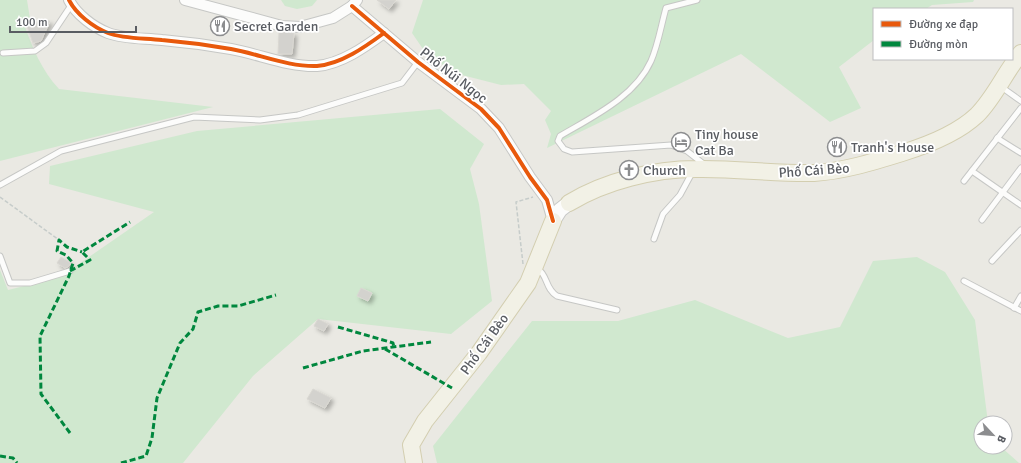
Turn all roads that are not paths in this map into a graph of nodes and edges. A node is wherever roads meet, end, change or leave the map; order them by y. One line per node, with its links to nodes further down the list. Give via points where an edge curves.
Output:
1 (185, 0): 4 (street, Phố Núi Ngọc, via 282,26 300,27 333,18)
2 (697, 0): 15 (lane, via 666,8 650,62 633,88 560,136 558,141 564,149 572,152 671,145 687,151)
3 (72, 2): 5 (street, via 80,14 94,26 116,36 231,50 298,66 333,63 371,43); 6 (lane, via 46,43 36,51)
4 (355, 3): 5 (street, Phố Núi Ngọc)
5 (384, 33): 8 (street, Phố Núi Ngọc)
6 (3, 53)
7 (1017, 55): 9 (main road, Phố Cái Bèo)
8 (418, 62): 18 (lane, via 402,82 298,115 260,120 194,117 61,151); 20 (street, Phố Núi Ngọc, via 481,109 499,128)
9 (999, 86): 10 (lane); 15 (main road, Phố Cái Bèo, via 977,115 952,132 921,147 854,167 816,173 775,174)
10 (1021, 101)
11 (1021, 108): 12 (lane)
12 (997, 138): 13 (lane); 16 (lane)
13 (1021, 153)
14 (1021, 168): 19 (lane)
15 (702, 169): 21 (main road, Phố Cái Bèo, via 656,173 620,181 580,196); 26 (lane, via 663,214)
16 (972, 171): 17 (lane); 19 (lane)
17 (964, 181)
18 (0, 185)
19 (1003, 192): 22 (lane); 23 (lane)
20 (545, 197): 21 (street); 24 (street)
21 (569, 203): 24 (main road, Phố Cái Bèo, via 560,210)
22 (1021, 205)
23 (982, 220)
24 (553, 221): 29 (main road, Phố Cái Bèo)
25 (1021, 230): 28 (lane)
26 (654, 239)
27 (0, 256): 30 (lane, via 10,283 30,283)
28 (992, 261)
29 (534, 267): 34 (lane, via 543,272 550,290 557,296); 36 (main road, Phố Cái Bèo, via 528,283 479,353 425,421 411,444)
30 (70, 271)
31 (964, 281): 33 (lane)
32 (1021, 296): 33 (lane)
33 (1014, 308): 35 (lane)
34 (616, 310)
35 (1021, 311)
36 (414, 463)

